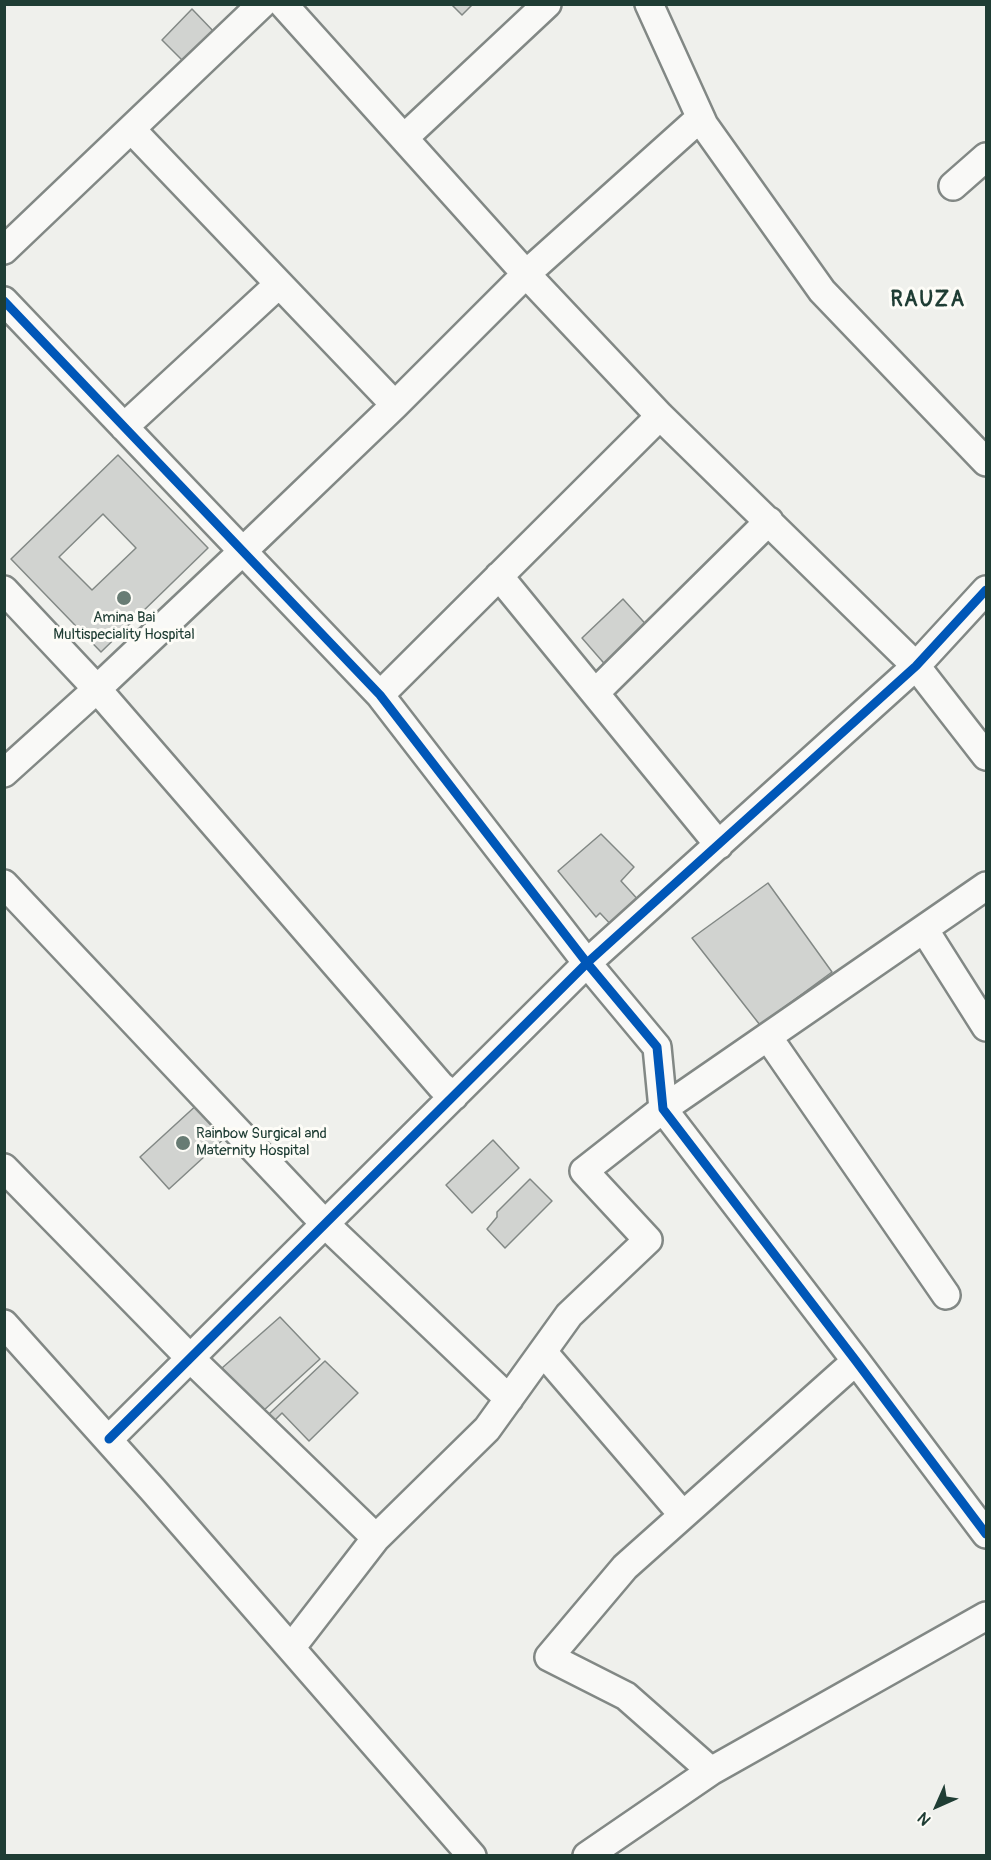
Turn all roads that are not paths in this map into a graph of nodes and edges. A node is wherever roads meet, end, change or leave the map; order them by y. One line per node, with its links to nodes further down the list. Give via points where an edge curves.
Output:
1 (262, 4): 6 (street)
2 (283, 4): 7 (street)
3 (547, 4): 7 (street)
4 (649, 4): 5 (street)
5 (700, 118): 11 (street); 17 (street, via 822,291)
6 (131, 129): 10 (street); 12 (street)
7 (404, 138): 11 (street)
8 (987, 157): 9 (street)
9 (953, 186)
10 (4, 250)
11 (526, 274): 14 (street); 15 (street)
12 (279, 284): 14 (street); 16 (street)
13 (4, 301): 16 (street)
14 (395, 405): 19 (street)
15 (660, 416): 18 (street); 20 (street)
16 (124, 427): 19 (street)
17 (987, 462)
18 (769, 521): 23 (street); 25 (street)
19 (243, 551): 24 (street); 26 (street)
20 (499, 576): 25 (street); 26 (street)
21 (4, 590): 24 (street)
22 (987, 590): 23 (street)
23 (916, 666): 27 (street); 29 (street)
24 (97, 689): 28 (street); 36 (street, via 441,1086)
25 (595, 693): 29 (street)
26 (380, 694): 33 (street)
27 (987, 756)
28 (4, 773)
29 (719, 845): 33 (street)
30 (4, 884): 39 (street)
31 (987, 886): 32 (street)
32 (924, 929): 34 (street); 35 (street)
33 (587, 963): 36 (street); 37 (street, via 657,1047)
34 (987, 1027)
35 (768, 1036): 37 (street); 40 (street)
36 (454, 1096): 39 (street)
37 (663, 1109): 42 (street, via 584,1171 648,1240 570,1315); 44 (street)
38 (4, 1168): 43 (street)
39 (325, 1224): 43 (street); 45 (street)
40 (945, 1296)
41 (4, 1324): 46 (street)
42 (543, 1352): 45 (street); 47 (street)
43 (190, 1358): 46 (street); 49 (street)
44 (856, 1361): 47 (street); 48 (street)
45 (509, 1399): 49 (street, via 487,1429)
46 (109, 1439): 51 (street)
47 (683, 1515): 52 (street, via 625,1567 549,1657 626,1696)
48 (987, 1534)
49 (376, 1538): 51 (street)
50 (987, 1616): 52 (street)
51 (291, 1648): 54 (street)
52 (711, 1771): 53 (street)
53 (599, 1852)
54 (472, 1856)

